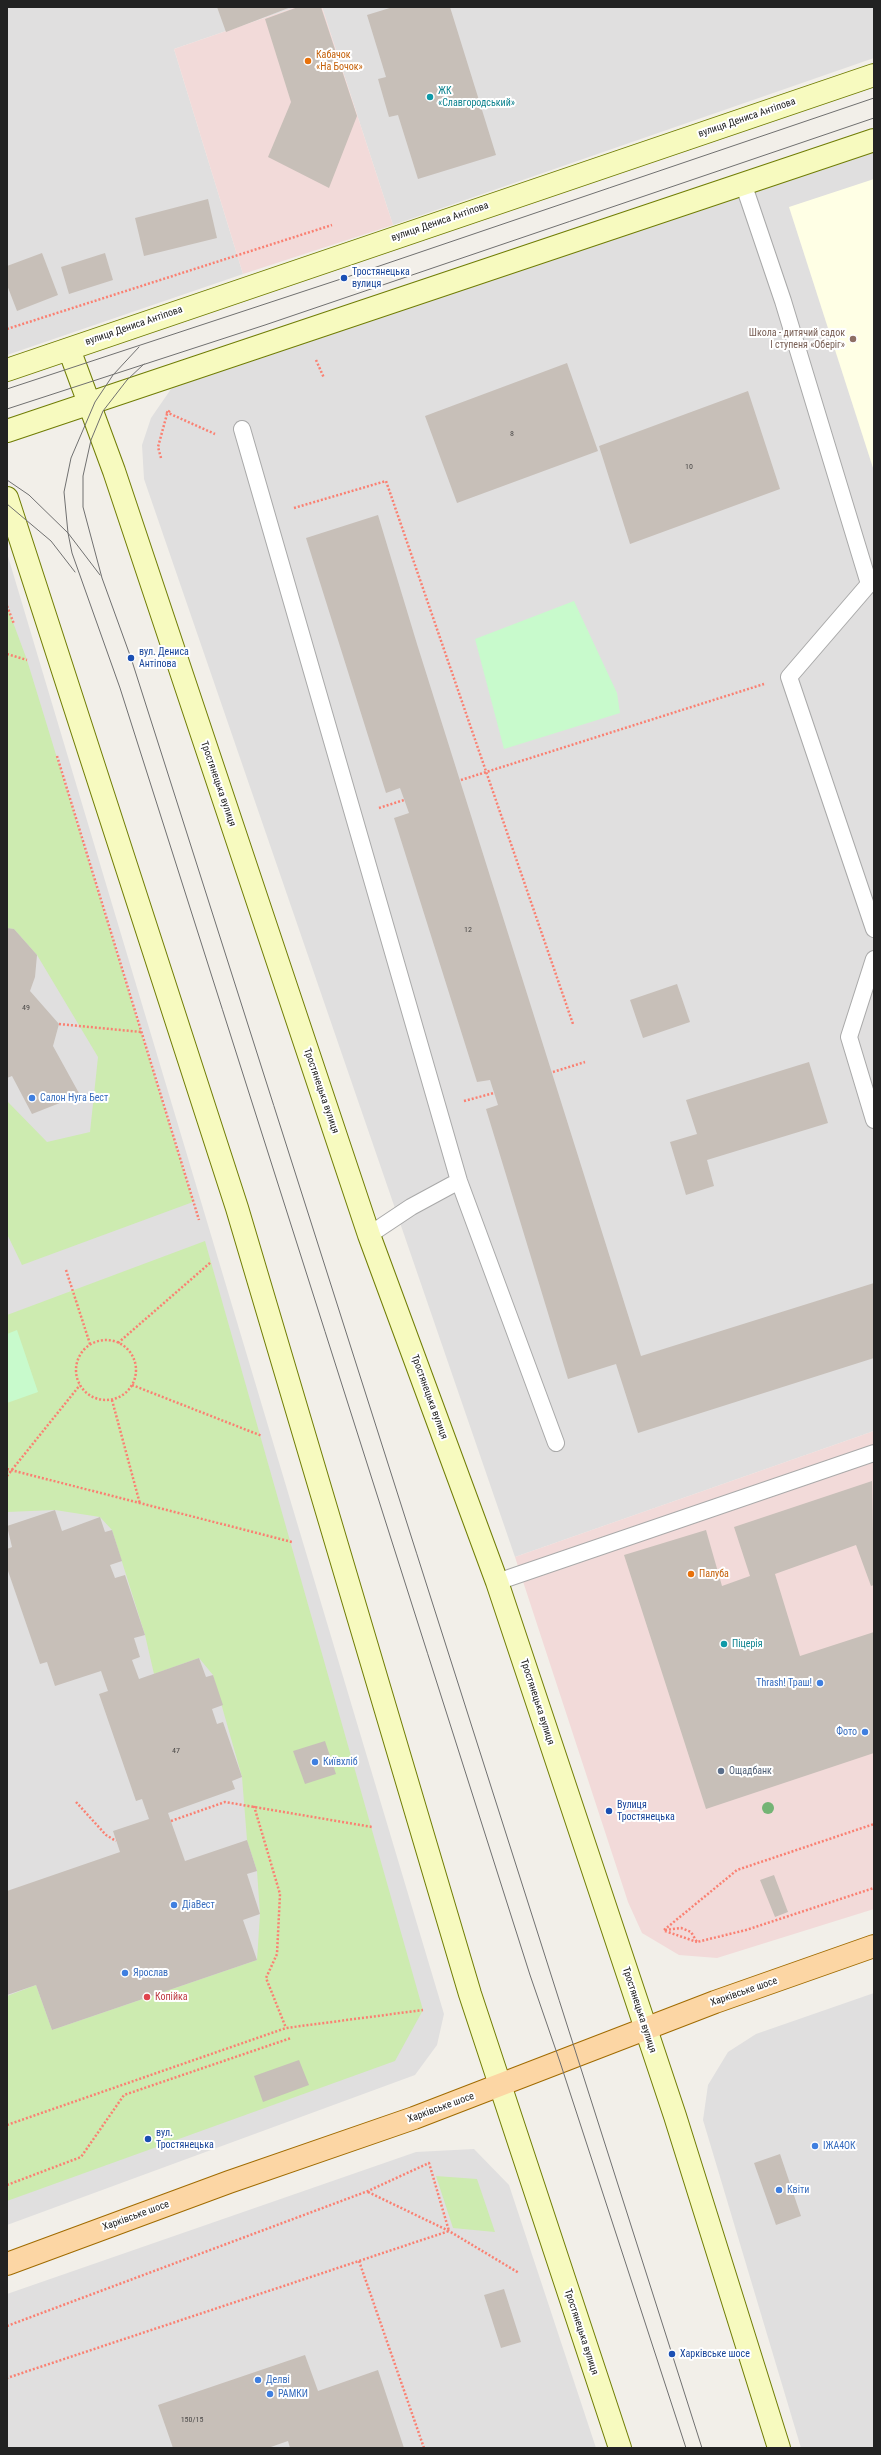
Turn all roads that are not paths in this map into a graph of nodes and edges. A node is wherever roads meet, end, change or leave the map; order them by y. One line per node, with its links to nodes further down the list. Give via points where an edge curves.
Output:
1 (874, 75): 4 (street, вулиця Дениса Антіпова)
2 (874, 140): 3 (street)
3 (743, 183): 6 (street); 10 (lane, via 783,301 870,584 789,677)
4 (69, 349): 5 (street, вулиця Дениса Антіпова); 6 (street, Тростянецька вулиця)
5 (7, 370)
6 (90, 404): 8 (street); 14 (street, Тростянецька вулиця)
7 (242, 429): 13 (lane)
8 (7, 431)
9 (7, 498): 20 (street, Тростянецька вулиця, via 237,1208 470,1994)
10 (874, 929)
11 (874, 958): 12 (lane, via 849,1036)
12 (874, 1120)
13 (459, 1181): 14 (lane, via 411,1207); 15 (lane)
14 (370, 1235): 17 (street, Тростянецька вулиця)
15 (556, 1443)
16 (874, 1453): 17 (lane)
17 (497, 1582): 19 (street, Тростянецька вулиця)
18 (874, 1946): 19 (main road, Харківське шосе)
19 (644, 2028): 20 (main road, Харківське шосе); 23 (street, Тростянецька вулиця, via 675,2116)
20 (500, 2086): 21 (main road, Харківське шосе); 22 (street, Тростянецька вулиця)
21 (7, 2264)
22 (620, 2448)
23 (778, 2448)

